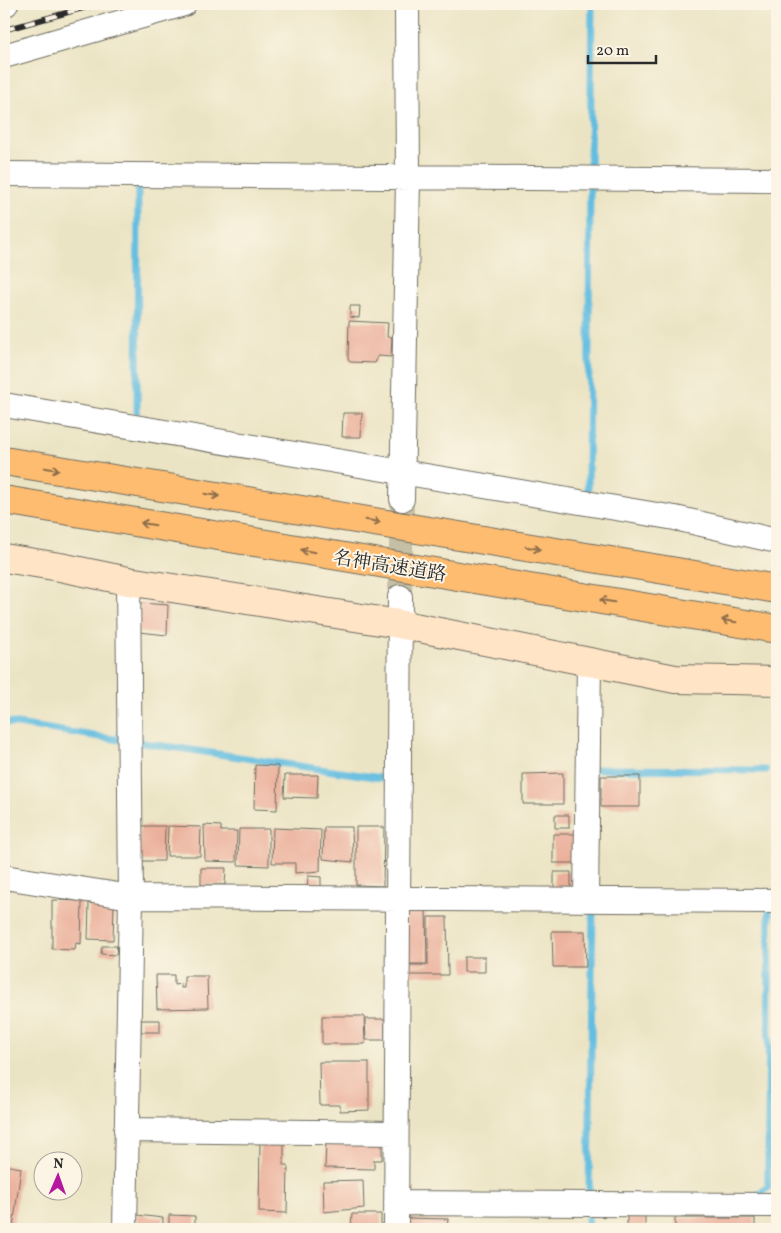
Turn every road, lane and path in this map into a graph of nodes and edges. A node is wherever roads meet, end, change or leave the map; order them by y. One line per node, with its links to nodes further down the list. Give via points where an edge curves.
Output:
1 (184, 4): 3 (street)
2 (407, 4): 5 (street)
3 (4, 56)
4 (4, 174): 5 (street)
5 (408, 178): 6 (street); 9 (street)
6 (777, 180)
7 (4, 405): 9 (street)
8 (4, 461): 15 (highway, one-way to 15, bridge)
9 (402, 473): 10 (street); 12 (street, via 675,518)
10 (402, 499)
11 (4, 500): 17 (highway, 名神高速道路, one-way to 11, bridge)
12 (777, 541)
13 (4, 558): 14 (street)
14 (128, 581): 16 (street); 21 (street)
15 (777, 589)
16 (400, 610): 18 (street); 22 (street)
17 (777, 629)
18 (589, 662): 19 (street, via 675,679); 23 (street)
19 (777, 681)
20 (4, 877): 21 (street)
21 (131, 897): 22 (street); 25 (street)
22 (399, 898): 23 (street); 26 (street)
23 (586, 900): 24 (street)
24 (777, 901)
25 (126, 1130): 26 (street); 29 (street)
26 (396, 1133): 27 (street)
27 (396, 1203): 28 (street); 30 (street)
28 (777, 1206)
29 (126, 1229)
30 (396, 1229)

